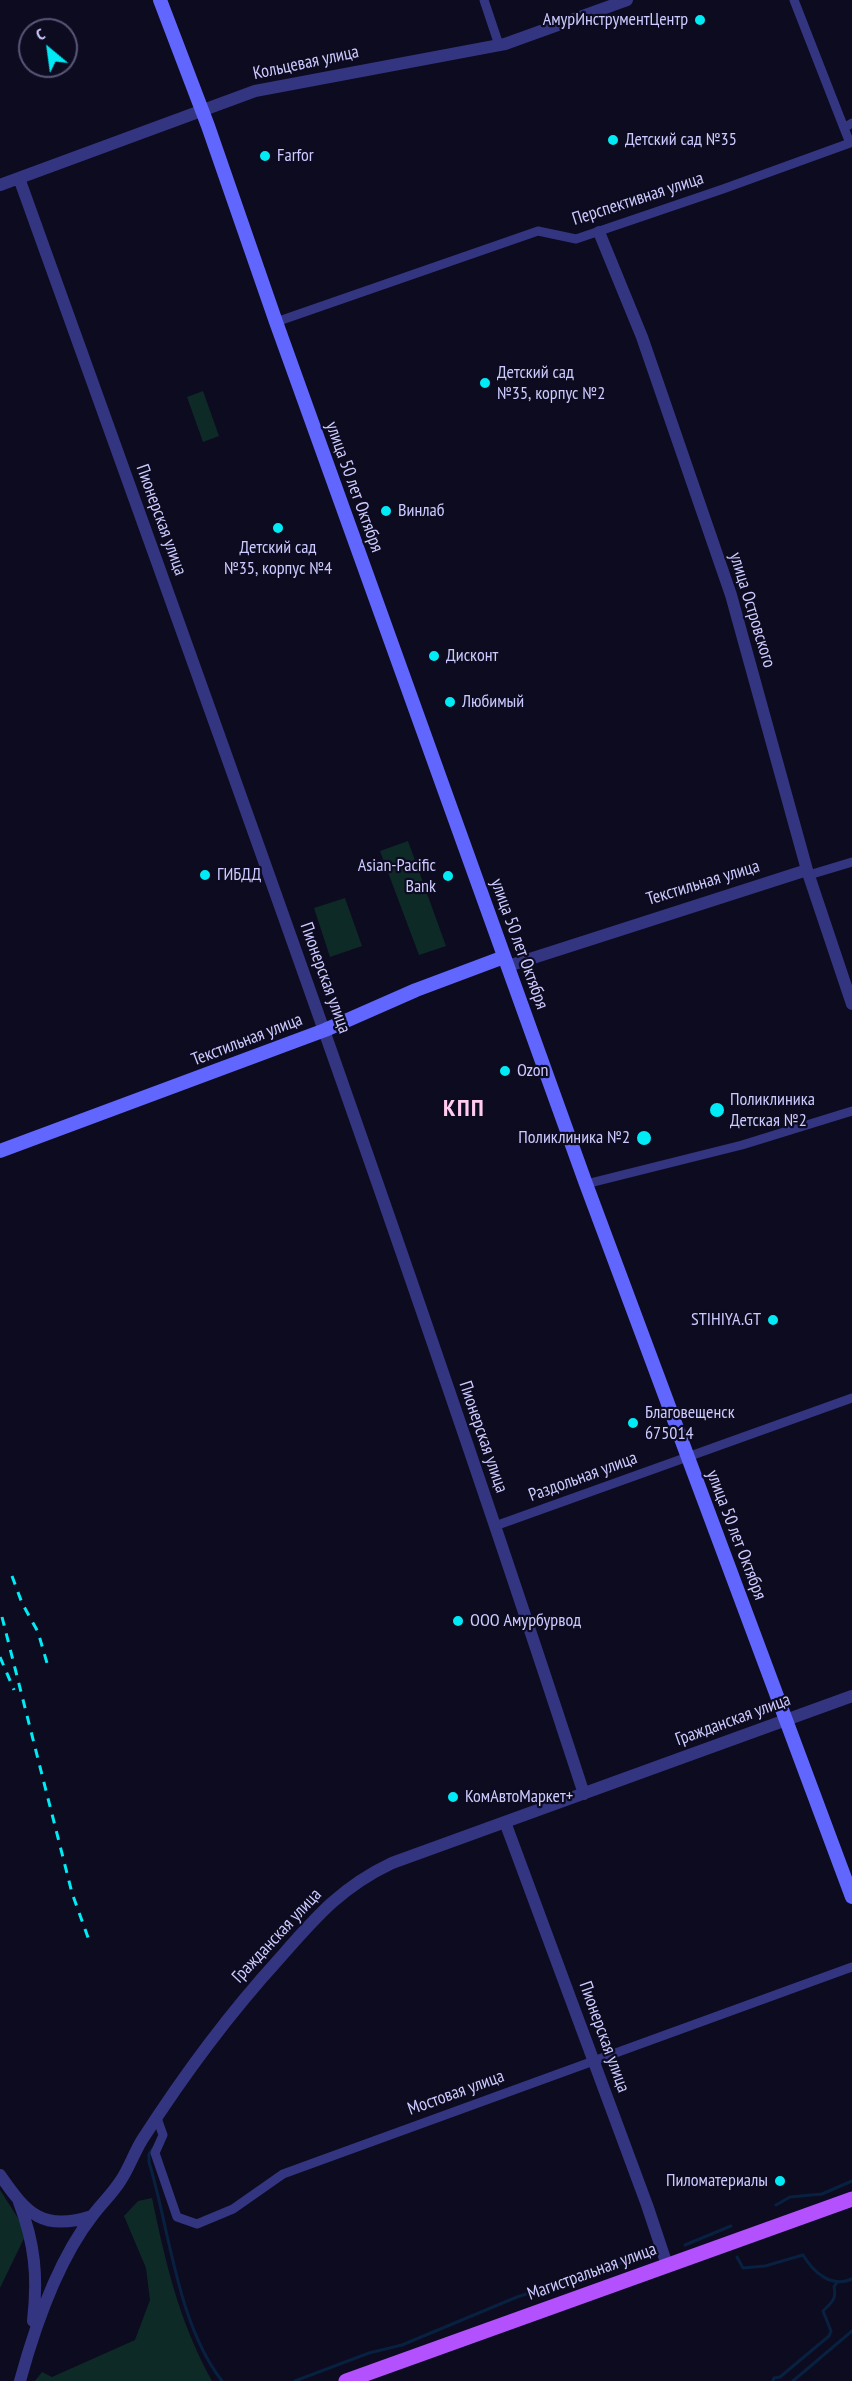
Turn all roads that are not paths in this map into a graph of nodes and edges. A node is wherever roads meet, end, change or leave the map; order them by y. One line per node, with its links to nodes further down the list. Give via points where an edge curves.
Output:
1 (160, 0): 6 (main road, улица 50 лет Октября)
2 (484, 0): 5 (street)
3 (627, 0): 5 (street, Кольцевая улица)
4 (794, 0): 7 (street)
5 (499, 45): 6 (street, Кольцевая улица, via 255,90)
6 (203, 111): 8 (street, Кольцевая улица); 11 (main road, улица 50 лет Октября)
7 (848, 125): 10 (street, Перспективная улица, via 850,142)
8 (19, 178): 9 (street, Кольцевая улица); 16 (street, Пионерская улица)
9 (0, 185)
10 (599, 232): 11 (street, Перспективная улица, via 576,239 538,231); 13 (street, улица Островского, via 642,337 731,596)
11 (276, 322): 14 (main road, улица 50 лет Октября)
12 (852, 862): 13 (street, Текстильная улица)
13 (808, 873): 14 (street, Текстильная улица); 15 (street, улица Островского)
14 (506, 961): 16 (main road, Текстильная улица, via 416,990); 19 (main road, улица 50 лет Октября)
15 (852, 1004)
16 (325, 1030): 18 (main road, Текстильная улица); 22 (street, Пионерская улица)
17 (852, 1111): 19 (street, via 742,1145)
18 (0, 1151)
19 (586, 1184): 21 (main road, улица 50 лет Октября)
20 (852, 1398): 21 (street, Раздольная улица)
21 (687, 1457): 22 (street, Раздольная улица); 24 (main road, улица 50 лет Октября)
22 (495, 1526): 25 (street, Пионерская улица)
23 (852, 1696): 24 (street, Гражданская улица)
24 (786, 1720): 25 (street, Гражданская улица); 27 (main road, улица 50 лет Октября)
25 (584, 1794): 26 (street, Гражданская улица)
26 (505, 1822): 29 (street, Пионерская улица); 30 (street, Гражданская улица, via 369,1873 324,1908 243,1998)
27 (852, 1897)
28 (852, 1967): 29 (street, Мостовая улица)
29 (593, 2061): 30 (street, Мостовая улица, via 283,2174 233,2209 197,2223 177,2217 155,2153 163,2135); 35 (street, Пионерская улица)
30 (157, 2118): 34 (street, Гражданская улица, via 122,2179)
31 (0, 2175): 33 (street)
32 (852, 2199): 35 (main road, Магистральная улица)
33 (19, 2202): 34 (street, via 48,2221 69,2222); 36 (street, via 30,2231 35,2261)
34 (93, 2216): 36 (street, Гражданская улица, via 67,2257)
35 (668, 2265): 38 (main road, Магистральная улица)
36 (31, 2339): 37 (street, Гражданская улица)
37 (20, 2381)
38 (346, 2381)

